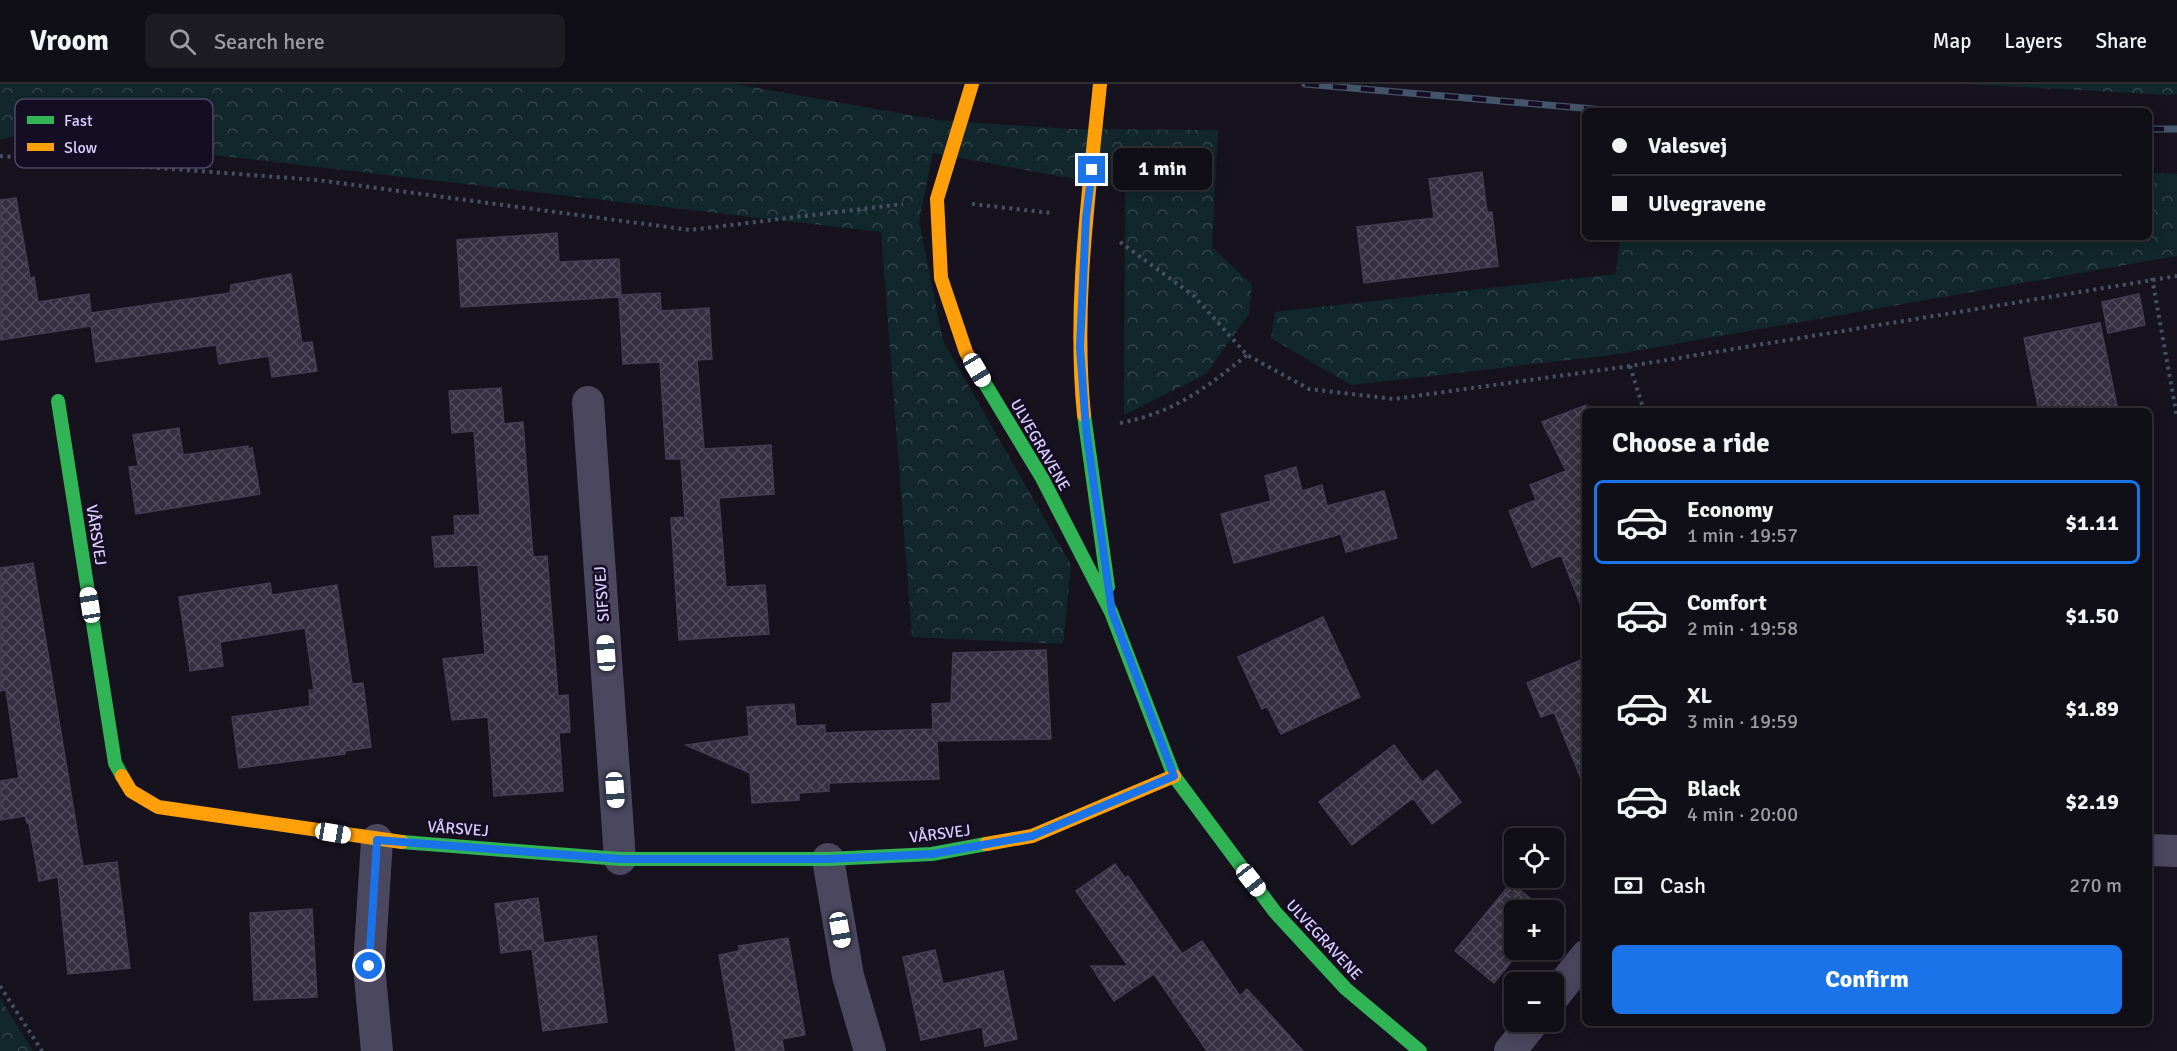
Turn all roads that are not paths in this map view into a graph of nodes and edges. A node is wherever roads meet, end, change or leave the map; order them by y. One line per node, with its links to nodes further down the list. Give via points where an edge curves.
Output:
1 (972, 84): 5 (street, ULVEGRAVENE, via 937,200 941,278 966,352 1042,478)
2 (1100, 84): 5 (street, ULVEGRAVENE, via 1080,347 1086,429)
3 (58, 401): 7 (street, VÅRSVEJ, via 115,763 131,791 158,807)
4 (588, 402): 10 (street, SIFSVEJ)
5 (1112, 612): 6 (street, ULVEGRAVENE)
6 (1174, 776): 11 (street, VÅRSVEJ, via 1032,836 932,854); 17 (street, ULVEGRAVENE, via 1275,912 1346,989)
7 (377, 840): 10 (street, VÅRSVEJ); 15 (street, via 369,966)
8 (2152, 850): 9 (street)
9 (2177, 851)
10 (620, 859): 11 (street, VÅRSVEJ)
11 (828, 859): 16 (street, via 848,976)
12 (1582, 961): 13 (street)
13 (1564, 984)
14 (1525, 1032): 18 (street)
15 (376, 1051)
16 (870, 1051)
17 (1420, 1051)
18 (1510, 1051)

